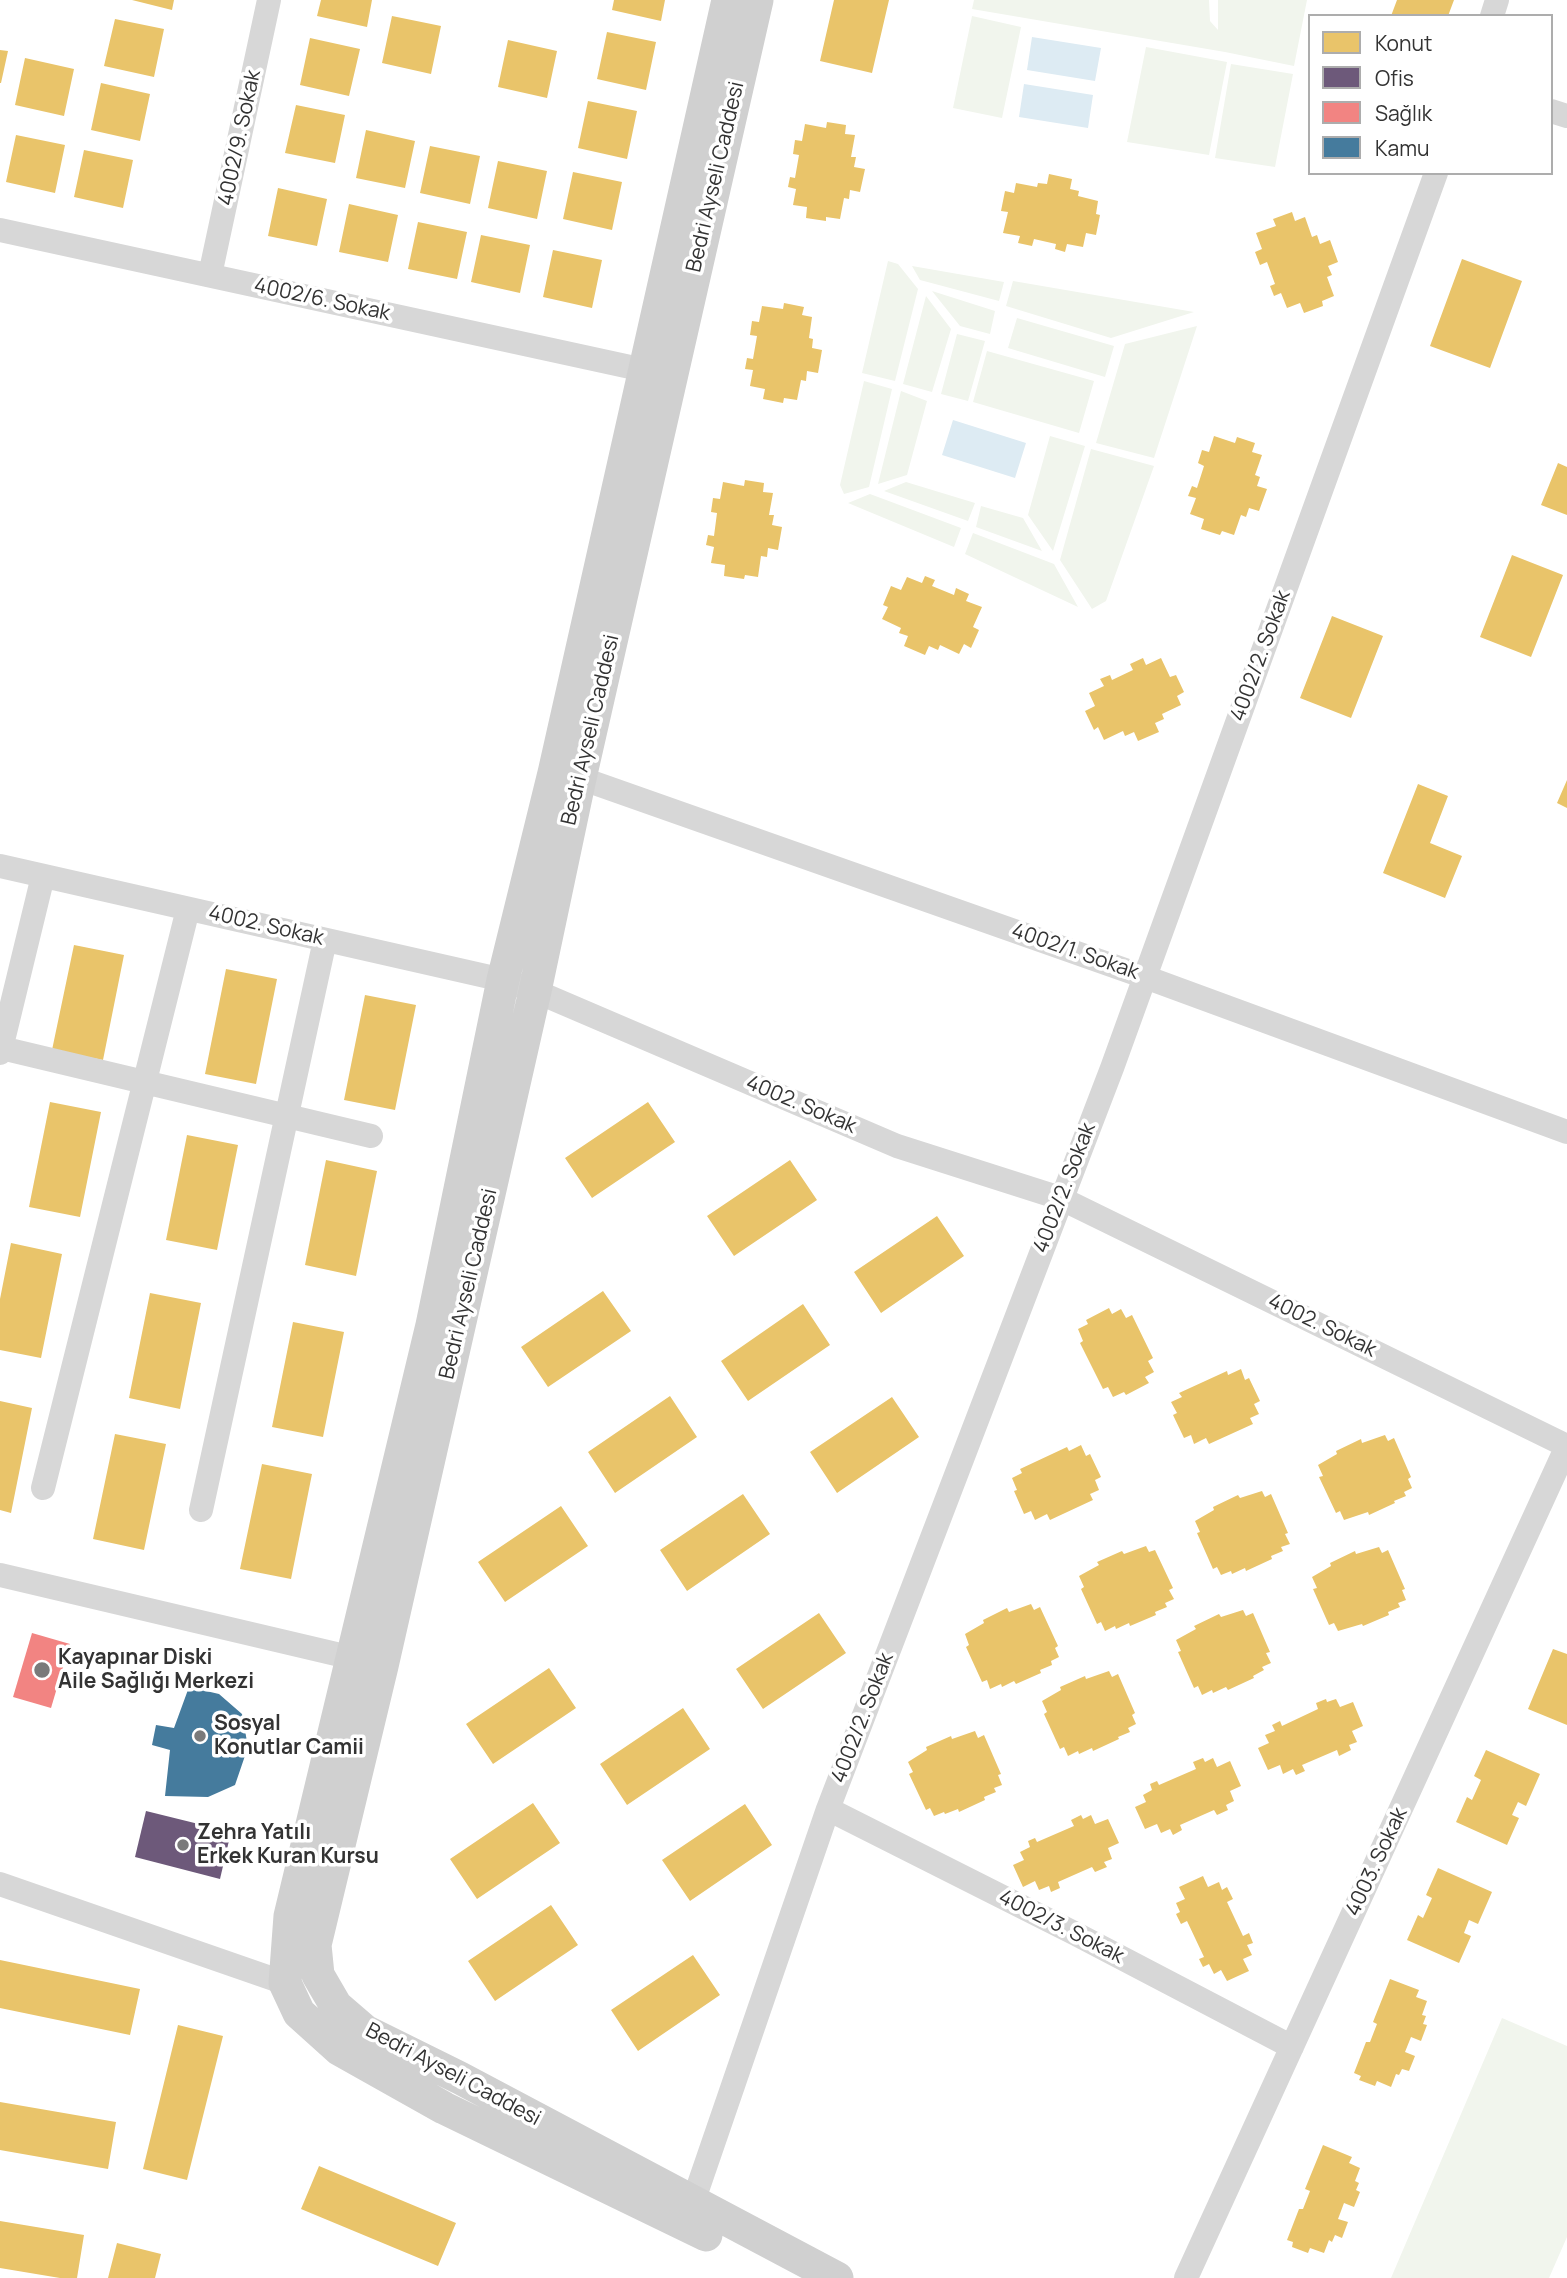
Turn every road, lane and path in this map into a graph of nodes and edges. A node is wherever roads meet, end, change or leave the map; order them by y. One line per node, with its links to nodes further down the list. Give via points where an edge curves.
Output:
1 (269, 0): 6 (street, 4002/9. Sokak)
2 (727, 0): 7 (main road, Bedri Ayseli Caddesi)
3 (757, 0): 8 (main road, Bedri Ayseli Caddesi)
4 (1435, 175): 13 (street, 4002/2. Sokak)
5 (0, 230): 6 (street, 4002/6. Sokak)
6 (210, 275): 7 (street, 4002/6. Sokak)
7 (644, 370): 14 (main road, Bedri Ayseli Caddesi)
8 (580, 778): 13 (street, 4002/1. Sokak); 15 (main road, Bedri Ayseli Caddesi)
9 (0, 866): 10 (street, 4002. Sokak)
10 (43, 876): 11 (street, 4002. Sokak); 16 (street)
11 (188, 909): 12 (street, 4002. Sokak); 17 (street)
12 (324, 940): 14 (street, 4002. Sokak); 18 (street)
13 (1145, 976): 19 (street, 4002/1. Sokak); 21 (street, 4002/2. Sokak)
14 (503, 980): 15 (street, 4002. Sokak); 26 (main road, Bedri Ayseli Caddesi, via 432,1325)
15 (535, 991): 21 (street, 4002. Sokak, via 897,1146); 31 (main road, Bedri Ayseli Caddesi, via 320,1920 315,1945 318,1975 335,2006 365,2031)
16 (1, 1051): 17 (street)
17 (144, 1082): 18 (street); 23 (street)
18 (286, 1116): 20 (street); 24 (street)
19 (1567, 1132)
20 (371, 1136)
21 (1060, 1198): 22 (street, 4002. Sokak); 27 (street, 4002/2. Sokak)
22 (1567, 1446): 30 (street, 4003. Sokak)
23 (43, 1488)
24 (201, 1510)
25 (0, 1575): 26 (street)
26 (353, 1658): 29 (main road, Bedri Ayseli Caddesi, via 290,1916)
27 (828, 1809): 30 (street, 4002/3. Sokak); 31 (street, 4002/2. Sokak)
28 (0, 1884): 29 (street)
29 (285, 1983): 32 (main road, Bedri Ayseli Caddesi, via 299,2013 339,2049 444,2108 679,2220)
30 (1292, 2047): 34 (street, 4003. Sokak)
31 (693, 2202): 33 (main road, Bedri Ayseli Caddesi)
32 (788, 2278)
33 (837, 2278)
34 (1186, 2278)

